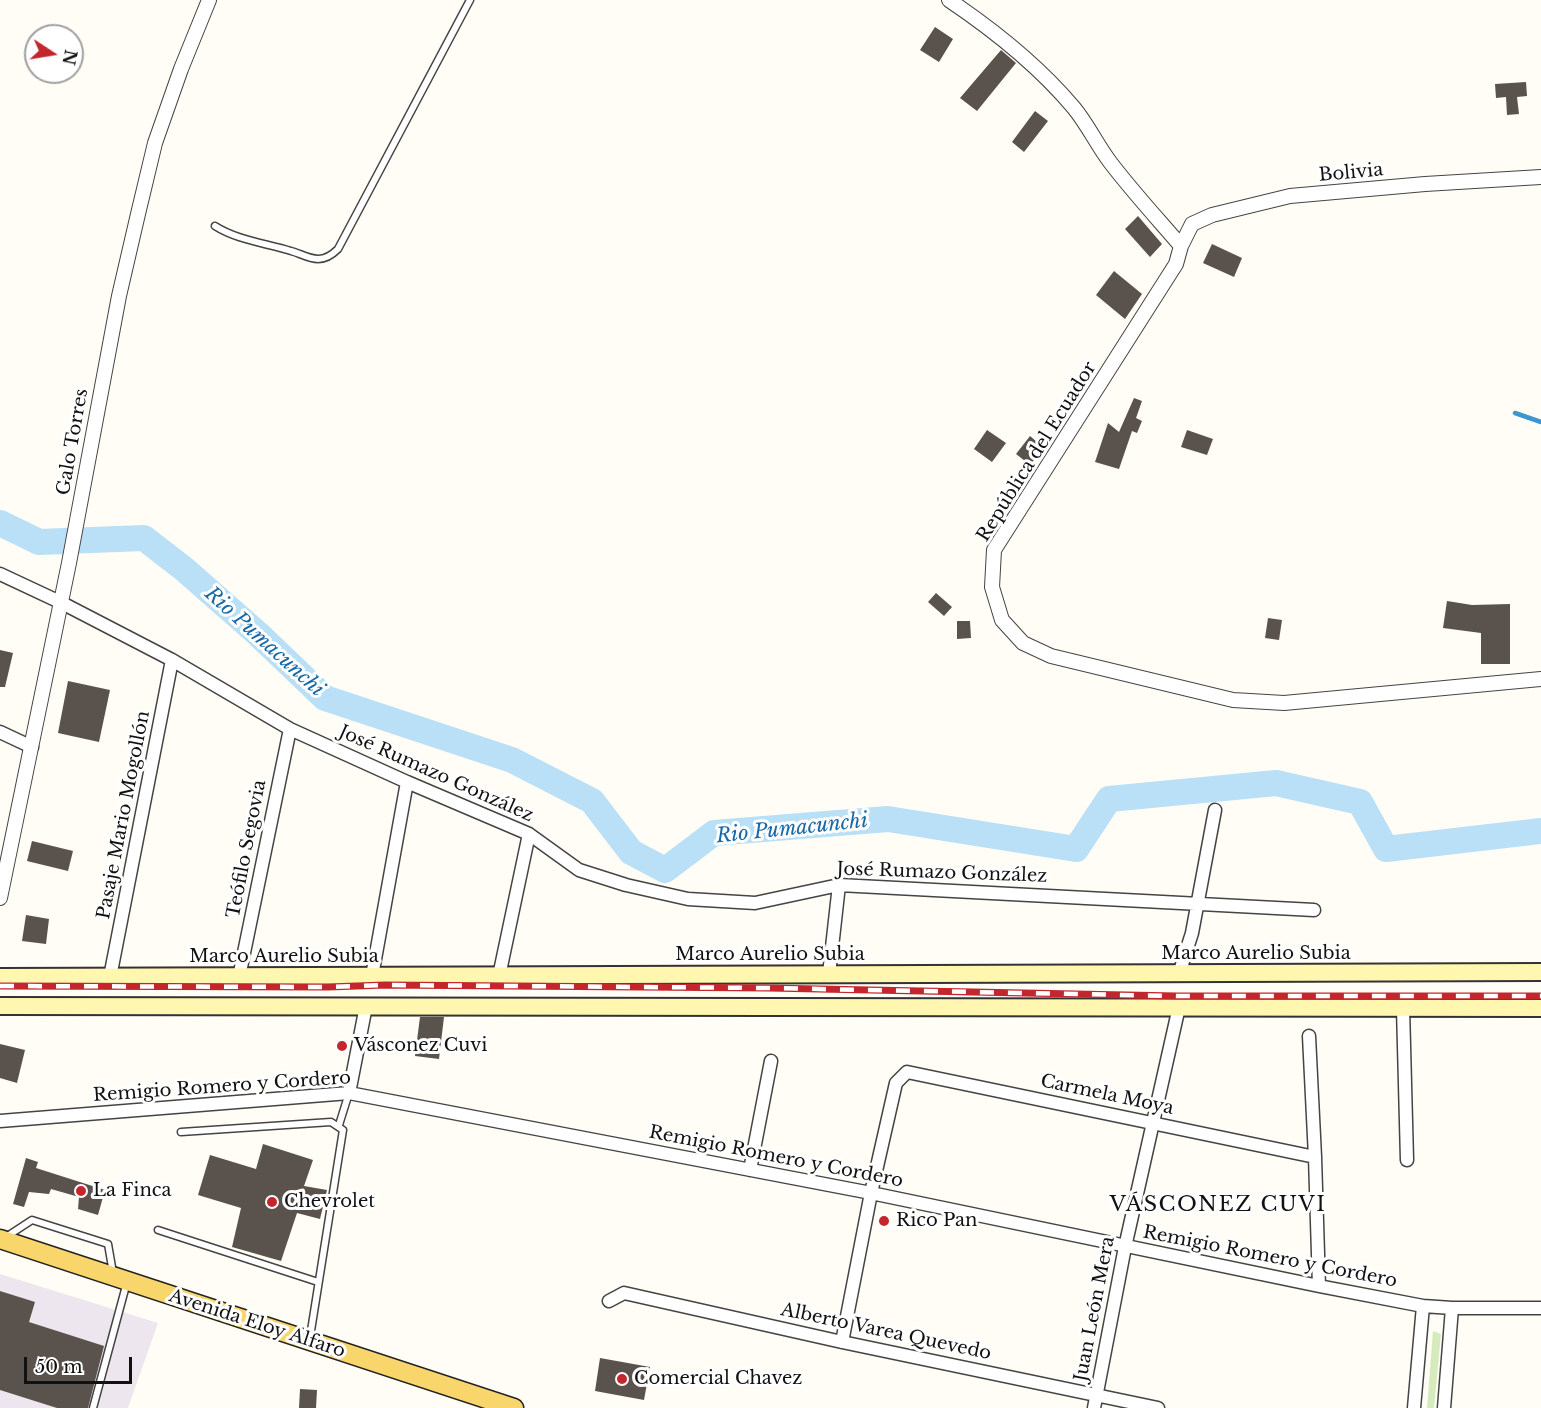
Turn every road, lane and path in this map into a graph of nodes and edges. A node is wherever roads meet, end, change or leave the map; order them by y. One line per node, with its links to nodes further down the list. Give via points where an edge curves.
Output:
1 (209, 0): 8 (street, Galo Torres, via 155,143 119,296)
2 (470, 0): 5 (lane, via 334,253 316,259 234,236)
3 (950, 0): 6 (street, via 991,28 1037,68 1075,110 1130,188)
4 (1541, 177): 6 (street, Bolivia, via 1290,196 1212,215 1192,224)
5 (215, 226)
6 (1181, 246): 10 (street, República del Ecuador, via 1176,264 994,550 992,587 1002,620 1023,643 1051,656 1233,700 1284,703)
7 (0, 574): 8 (street, José Rumazo González)
8 (62, 603): 9 (street, José Rumazo González); 13 (street, Galo Torres)
9 (172, 660): 11 (street, José Rumazo González); 27 (street, Pasaje Mario Mogollón)
10 (1541, 679)
11 (290, 729): 14 (street, José Rumazo González); 28 (street, Teófilo Segovia)
12 (0, 732): 13 (street)
13 (32, 747): 18 (street, Galo Torres)
14 (407, 783): 16 (street, José Rumazo González); 24 (street)
15 (1215, 810): 19 (street)
16 (529, 834): 17 (street, José Rumazo González, via 579,870 688,899 755,903); 25 (street)
17 (839, 885): 19 (street, José Rumazo González); 22 (street)
18 (0, 898)
19 (1197, 902): 20 (street, José Rumazo González); 23 (street)
20 (1314, 910)
21 (1541, 972): 23 (main road, Marco Aurelio Subia)
22 (829, 974): 23 (main road, Marco Aurelio Subia); 25 (main road, Marco Aurelio Subia)
23 (1179, 974)
24 (372, 976): 25 (main road, Marco Aurelio Subia); 28 (main road, Marco Aurelio Subia)
25 (499, 976)
26 (0, 977): 27 (main road, Marco Aurelio Subia)
27 (110, 977): 28 (main road, Marco Aurelio Subia)
28 (240, 977)
29 (0, 1006): 30 (main road)
30 (366, 1006): 31 (main road); 36 (street)
31 (1179, 1007): 32 (main road); 38 (street, Juan León Mera)
32 (1403, 1008): 33 (main road); 42 (street)
33 (1541, 1008)
34 (1309, 1036): 41 (street)
35 (771, 1061): 43 (street)
36 (349, 1093): 37 (street, Remigio Romero y Cordero); 39 (lane); 43 (street, Remigio Romero y Cordero)
37 (0, 1121)
38 (1153, 1123): 41 (street, Carmela Moya); 44 (street, Carmela Moya, via 907,1072 896,1083); 47 (street, Juan León Mera)
39 (339, 1125): 40 (lane, via 331,1122); 49 (lane, via 343,1130)
40 (181, 1132)
41 (1315, 1157): 50 (street)
42 (1407, 1160)
43 (750, 1170): 44 (street, Remigio Romero y Cordero)
44 (871, 1193): 47 (street, Remigio Romero y Cordero); 56 (street)
45 (158, 1230): 49 (lane)
46 (1, 1239): 48 (main road, Avenida Eloy Alfaro); 48 (lane, via 32,1220 108,1244)
47 (1125, 1247): 50 (street, Remigio Romero y Cordero); 57 (street, Juan León Mera)
48 (120, 1279): 55 (main road, Avenida Eloy Alfaro); 58 (lane)
49 (318, 1282): 55 (lane)
50 (1319, 1286): 52 (street, Remigio Romero y Cordero)
51 (609, 1301): 56 (street, Alberto Varea Quevedo, via 624,1293)
52 (1424, 1306): 53 (street, Remigio Romero y Cordero); 62 (street)
53 (1452, 1308): 54 (street, Remigio Romero y Cordero); 63 (street)
54 (1541, 1308)
55 (310, 1341): 59 (main road, Avenida Eloy Alfaro)
56 (842, 1342): 57 (street, Alberto Varea Quevedo)
57 (1096, 1394): 60 (street, Juan León Mera); 61 (street, Alberto Varea Quevedo)
58 (93, 1408)
59 (514, 1408)
60 (1094, 1408)
61 (1158, 1408)
62 (1414, 1408)
63 (1444, 1408)

